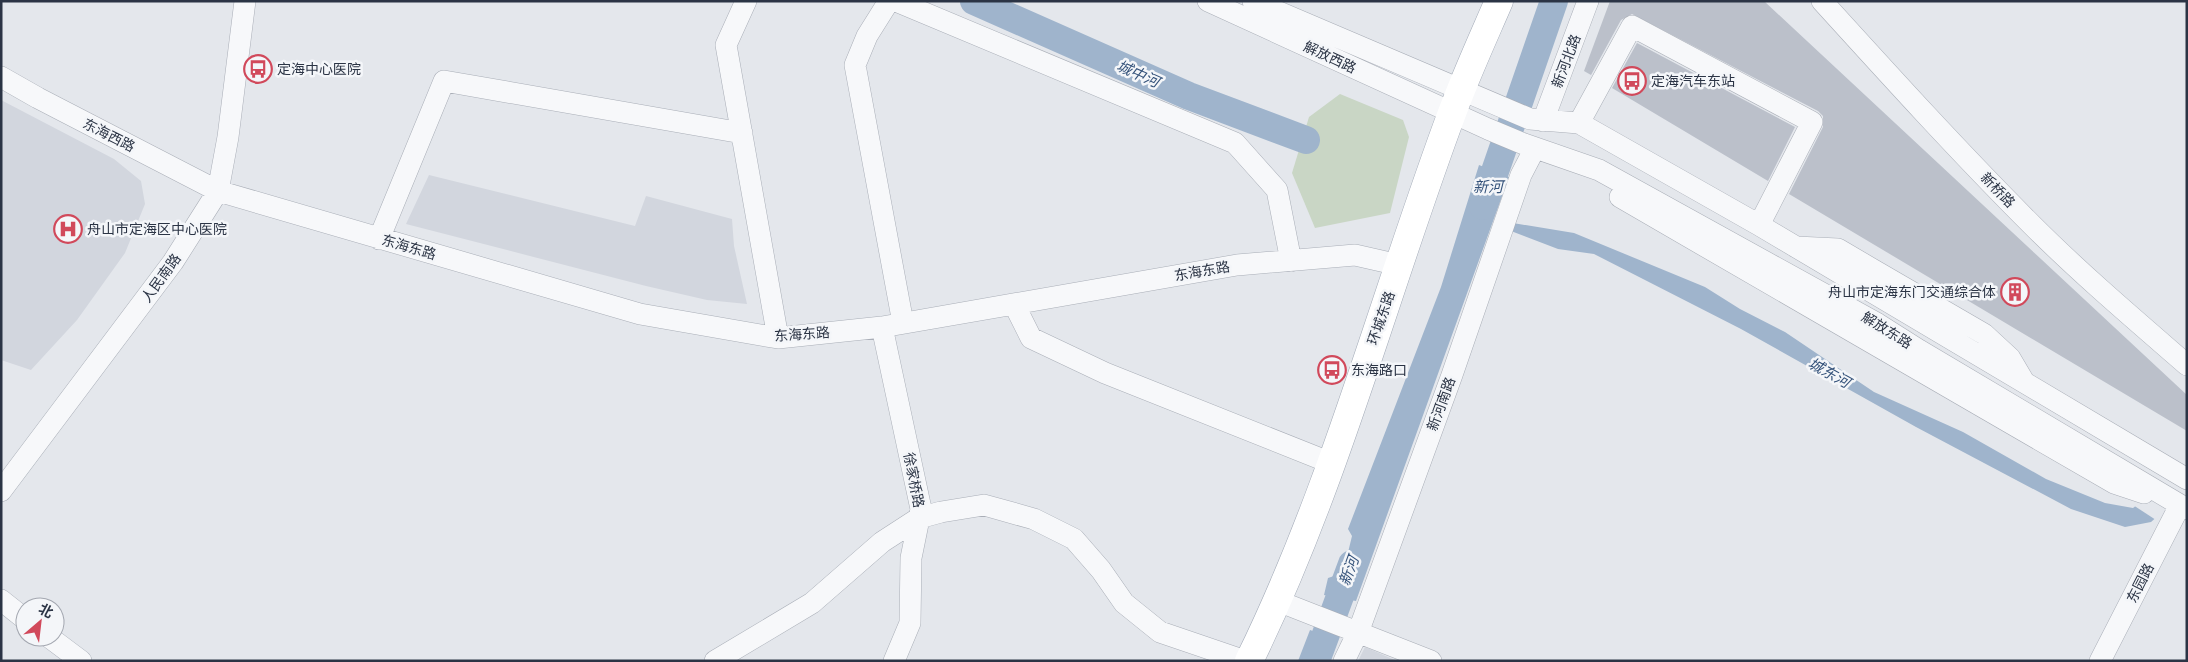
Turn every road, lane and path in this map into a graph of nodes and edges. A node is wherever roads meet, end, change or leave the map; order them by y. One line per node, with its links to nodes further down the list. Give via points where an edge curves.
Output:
1 (245, 1): 16 (street, 人民南路, via 235,90)
2 (746, 1): 14 (street, via 726,45)
3 (888, 1): 24 (street, via 867,36 855,65)
4 (896, 1): 20 (street, via 1235,143 1278,190)
5 (1208, 1): 11 (street, 解放西路)
6 (1253, 1): 11 (street)
7 (1499, 1): 11 (main road, 环城东路)
8 (1588, 1): 12 (street, 新河北路)
9 (1822, 1): 27 (street, 新桥路, via 1923,113 2033,226)
10 (1, 77): 16 (street, 东海西路)
11 (1456, 102): 12 (street, via 1496,105); 15 (street, via 1488,129); 21 (main road, 环城东路)
12 (1537, 120): 13 (street)
13 (1580, 123): 17 (street); 17 (street, via 1632,26 1812,122)
14 (742, 133): 18 (street, via 444,81); 26 (street)
15 (1530, 146): 22 (street, 解放东路, via 1599,170); 31 (street, via 2114,483); 36 (street, 新河南路, via 1452,375)
16 (218, 191): 18 (street, 东海东路); 30 (street, 人民南路, via 173,262)
17 (1759, 225): 19 (street)
18 (379, 238): 26 (street, 东海东路, via 640,314)
19 (1793, 247): 22 (street); 29 (street)
20 (1291, 261): 21 (street, 东海东路, via 1355,255); 23 (street, 东海东路, via 1237,265)
21 (1399, 266): 28 (main road, 环城东路)
22 (1781, 268): 31 (street, 解放东路)
23 (1014, 304): 24 (street, 东海东路); 28 (street, via 1031,338 1105,373)
24 (903, 323): 25 (street, 东海东路)
25 (882, 327): 26 (street, 东海东路); 32 (street, 徐家桥路, via 921,509)
26 (778, 338)
27 (2187, 365)
28 (1331, 464): 34 (main road, 环城东路)
29 (2187, 479)
30 (1, 491)
31 (2183, 507): 45 (street, 东园路)
32 (919, 518): 39 (street, via 882,542 812,603); 40 (street, 徐家桥路, via 912,558 910,623); 41 (street, via 984,505 1034,518 1074,539 1124,603 1160,632)
33 (1, 600): 35 (street)
34 (1278, 601): 36 (street); 42 (main road, 环城东路)
35 (15, 610)
36 (1359, 630): 43 (street, 新河南路); 44 (street)
37 (62, 647): 38 (street)
38 (81, 661)
39 (714, 661)
40 (894, 661)
41 (1245, 661)
42 (1249, 661)
43 (1344, 661)
44 (1431, 661)
45 (2100, 661)

